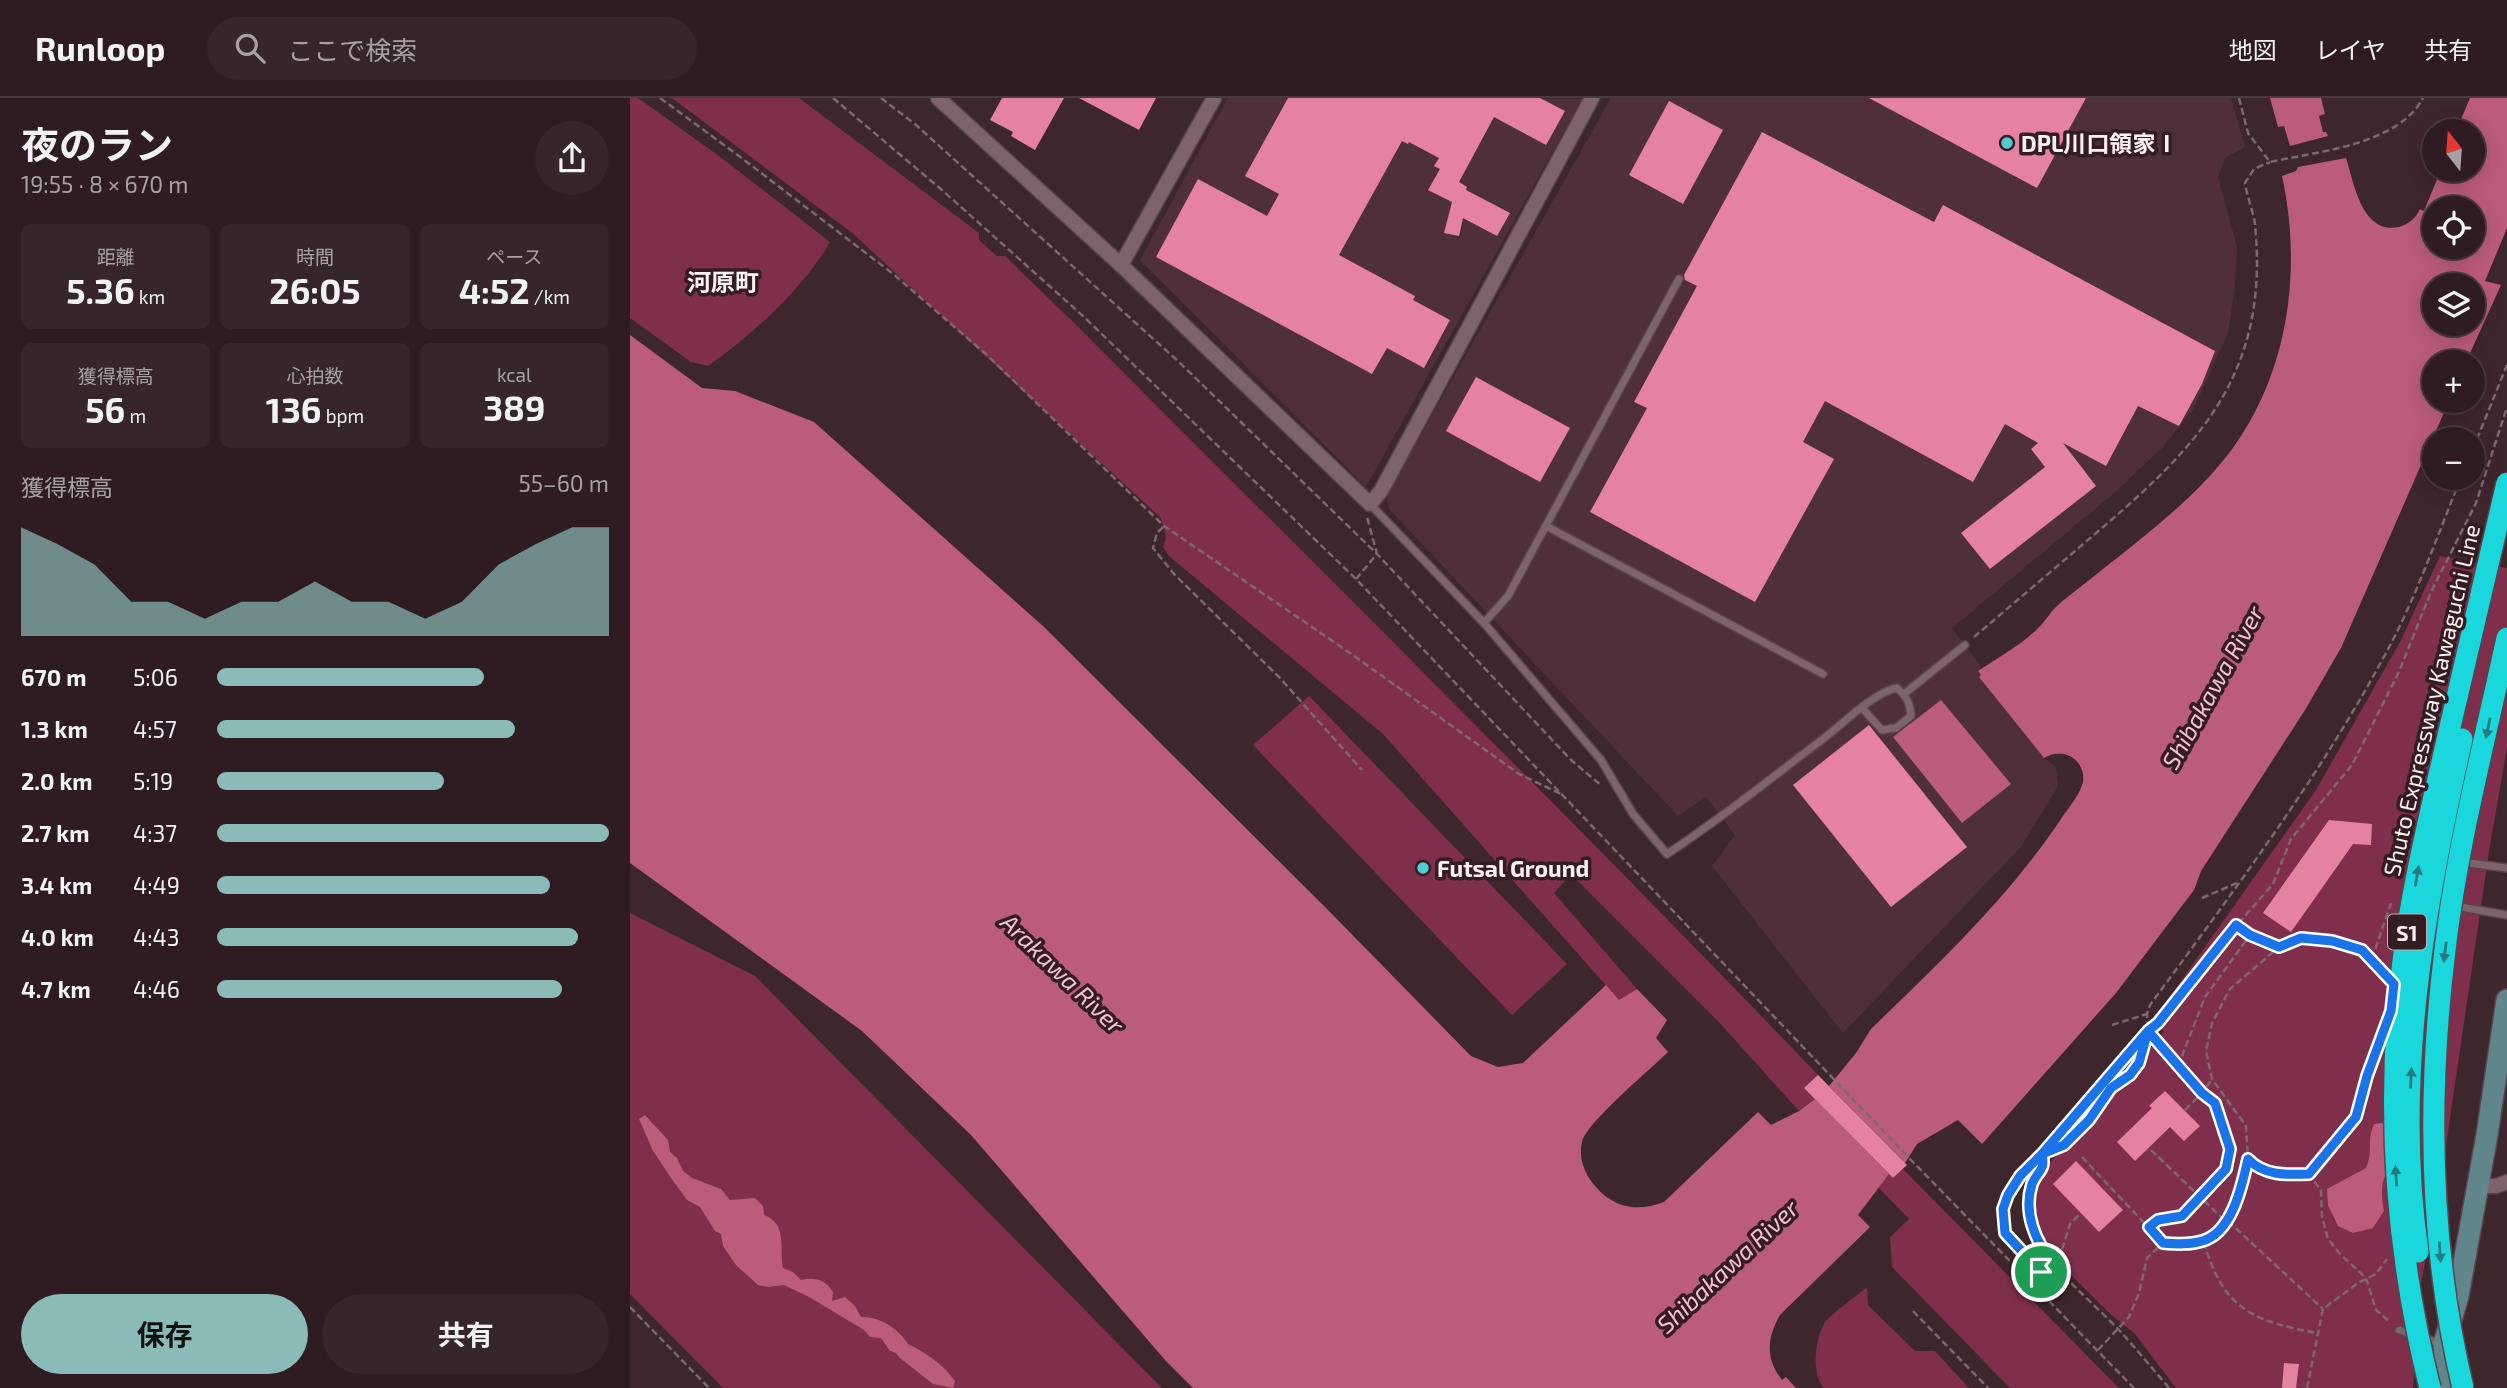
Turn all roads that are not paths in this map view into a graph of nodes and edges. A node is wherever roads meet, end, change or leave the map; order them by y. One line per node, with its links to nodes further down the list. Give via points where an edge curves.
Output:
1 (938, 98): 4 (street)
2 (1214, 98): 4 (street)
3 (1592, 98): 8 (street)
4 (1121, 265): 8 (street)
5 (1679, 279): 9 (lane)
6 (2507, 483): 28 (highway, Shuto Expressway Kawaguchi Line / S1, one-way to 6, bridge, via 2413,1311 2395,1171 2400,996 2420,858)
7 (2507, 502): 29 (highway, one-way to 7, bridge, via 2416,1233 2410,1136 2416,1001 2440,840 2500,570)
8 (1368, 509): 10 (lane)
9 (1546, 526): 10 (lane, via 1508,596); 13 (lane)
10 (1484, 623): 15 (lane, via 1601,760 1633,814 1667,854)
11 (2507, 638): 30 (highway, S1, one-way to 30, bridge, via 2445,948 2434,1102 2441,1268)
12 (1965, 645): 14 (lane)
13 (1823, 674)
14 (1904, 694): 15 (lane, via 1889,689); 15 (lane, via 1911,716 1896,728 1882,730)
15 (1862, 708)
16 (2429, 805): 17 (lane)
17 (2453, 809)
18 (2465, 811): 19 (lane, via 2470,822)
19 (2462, 862): 20 (lane); 21 (lane, via 2455,906)
20 (2507, 868)
21 (2507, 915)
22 (2507, 1000): 24 (street)
23 (2507, 1182): 24 (street)
24 (2476, 1186): 25 (street)
25 (2458, 1296): 27 (street); 31 (street, via 2459,1342)
26 (2399, 1330): 27 (lane)
27 (2444, 1344): 29 (street)
28 (2430, 1388)
29 (2444, 1388)
30 (2463, 1388)
31 (2468, 1388)

